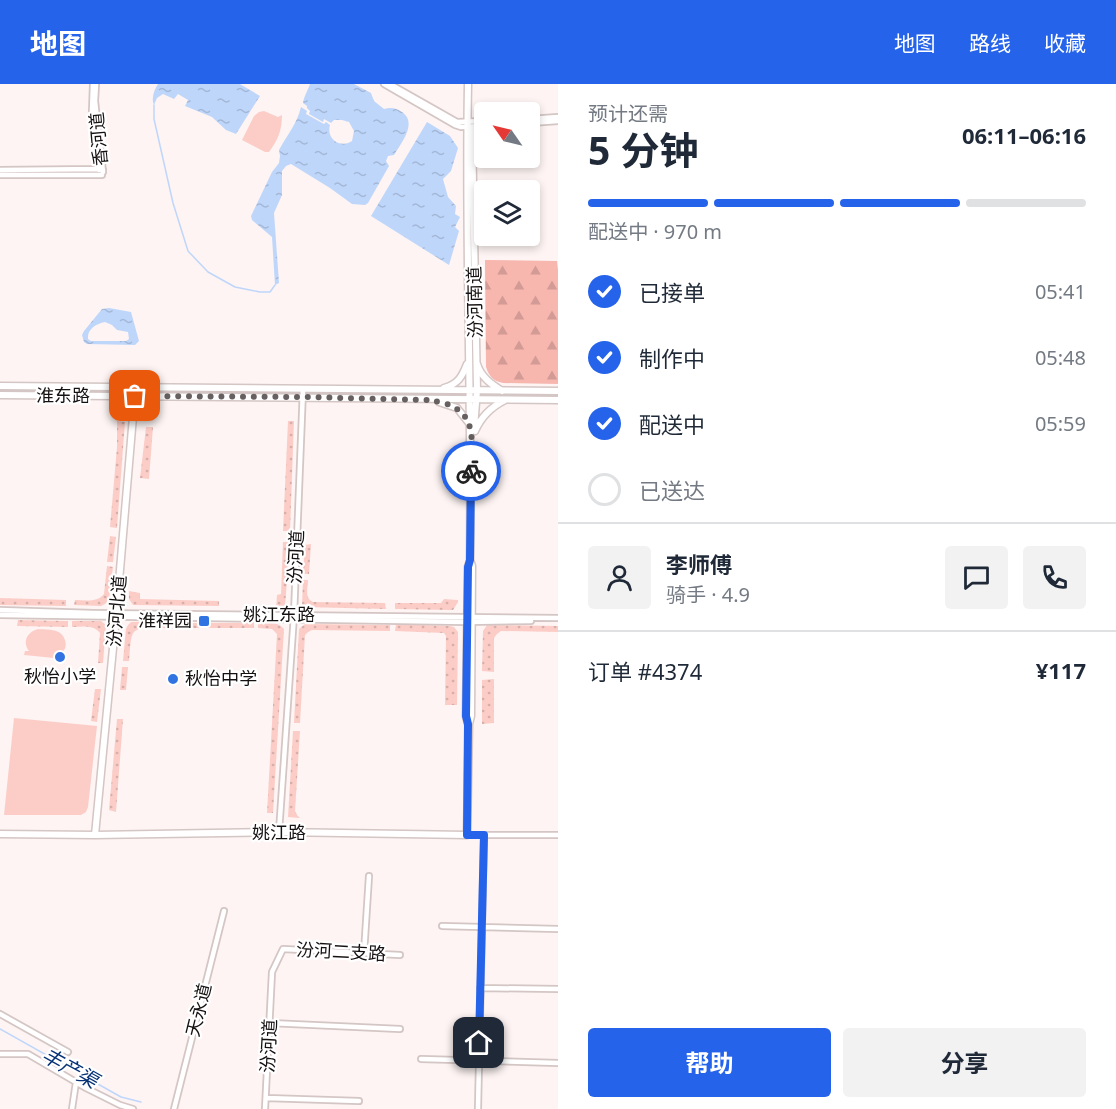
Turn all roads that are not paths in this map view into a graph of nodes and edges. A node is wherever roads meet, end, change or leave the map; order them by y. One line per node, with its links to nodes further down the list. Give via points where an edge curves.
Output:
1 (94, 84): 10 (street, 香河道, via 92,111)
2 (384, 84): 7 (street, via 455,125)
3 (390, 84): 7 (street, via 457,122)
4 (470, 84): 7 (main road, 汾河南道)
5 (558, 119): 6 (street)
6 (540, 120)
7 (470, 124): 8 (street); 12 (main road, 汾河南道)
8 (474, 124)
9 (0, 170): 10 (street)
10 (101, 171): 11 (street)
11 (0, 175)
12 (472, 361): 16 (main road, via 456,384); 17 (main road, 汾河南道); 18 (main road, 汾河南道); 19 (main road, via 488,381)
13 (0, 386): 14 (main road, 淮东路)
14 (136, 388): 15 (main road, 淮东路); 22 (main road, 汾河北道)
15 (303, 389): 16 (main road, 淮东路); 23 (street, 汾河道)
16 (435, 390): 17 (main road, 淮东路)
17 (469, 390): 18 (main road, 淮东路); 24 (main road, 汾河南道)
18 (477, 390): 19 (main road, 淮东路); 24 (main road, 汾河南道)
19 (503, 391): 20 (main road, 淮东路)
20 (558, 391)
21 (0, 395): 22 (main road, 淮东路)
22 (135, 396): 23 (main road, 淮东路); 33 (main road, 汾河北道)
23 (303, 397): 25 (main road, 淮东路); 34 (street, 汾河道)
24 (473, 399): 25 (main road, 淮东路); 26 (main road, 淮东路); 28 (main road, 汾河南道); 29 (main road, 汾河南道)
25 (430, 400): 28 (main road, via 457,408)
26 (505, 400): 27 (main road, 淮东路); 29 (main road, via 485,415)
27 (558, 400)
28 (471, 428): 30 (main road, 汾河南道)
29 (473, 437): 30 (main road, 汾河南道)
30 (471, 448): 35 (main road, 汾河南道)
31 (0, 610): 33 (street, 姚江东路)
32 (0, 615): 33 (street, 姚江东路)
33 (117, 615): 34 (street, 姚江东路); 39 (main road, 汾河北道)
34 (293, 617): 35 (street, 姚江东路); 37 (street, 汾河道)
35 (469, 619): 36 (street, 姚江东路); 40 (main road, 汾河南道)
36 (558, 620)
37 (279, 832): 39 (main road, 姚江路); 40 (main road, 姚江路)
38 (0, 834): 39 (main road, 姚江路)
39 (95, 835)
40 (467, 835): 41 (street, 姚江路)
41 (484, 835): 42 (street, 姚江路); 46 (street)
42 (558, 835)
43 (369, 876): 49 (street)
44 (224, 911): 66 (street, 天永道)
45 (442, 926): 46 (street)
46 (481, 927): 47 (street); 51 (street)
47 (558, 929)
48 (283, 949): 49 (street, 汾河二支路); 54 (street, 汾河道, via 272,972)
49 (364, 953): 50 (street, 汾河二支路)
50 (400, 955)
51 (480, 988): 52 (street); 59 (street)
52 (558, 989)
53 (0, 1014): 56 (street)
54 (270, 1023): 55 (street); 62 (street, 汾河道)
55 (400, 1029)
56 (68, 1052)
57 (0, 1054): 61 (street, via 28,1054)
58 (422, 1059): 59 (street)
59 (478, 1061): 60 (street); 68 (street)
60 (558, 1063)
61 (76, 1082): 64 (street); 65 (street)
62 (266, 1098): 63 (street); 67 (street, 汾河道)
63 (359, 1101)
64 (72, 1109)
65 (133, 1109)
66 (174, 1109)
67 (265, 1109)
68 (478, 1109)

